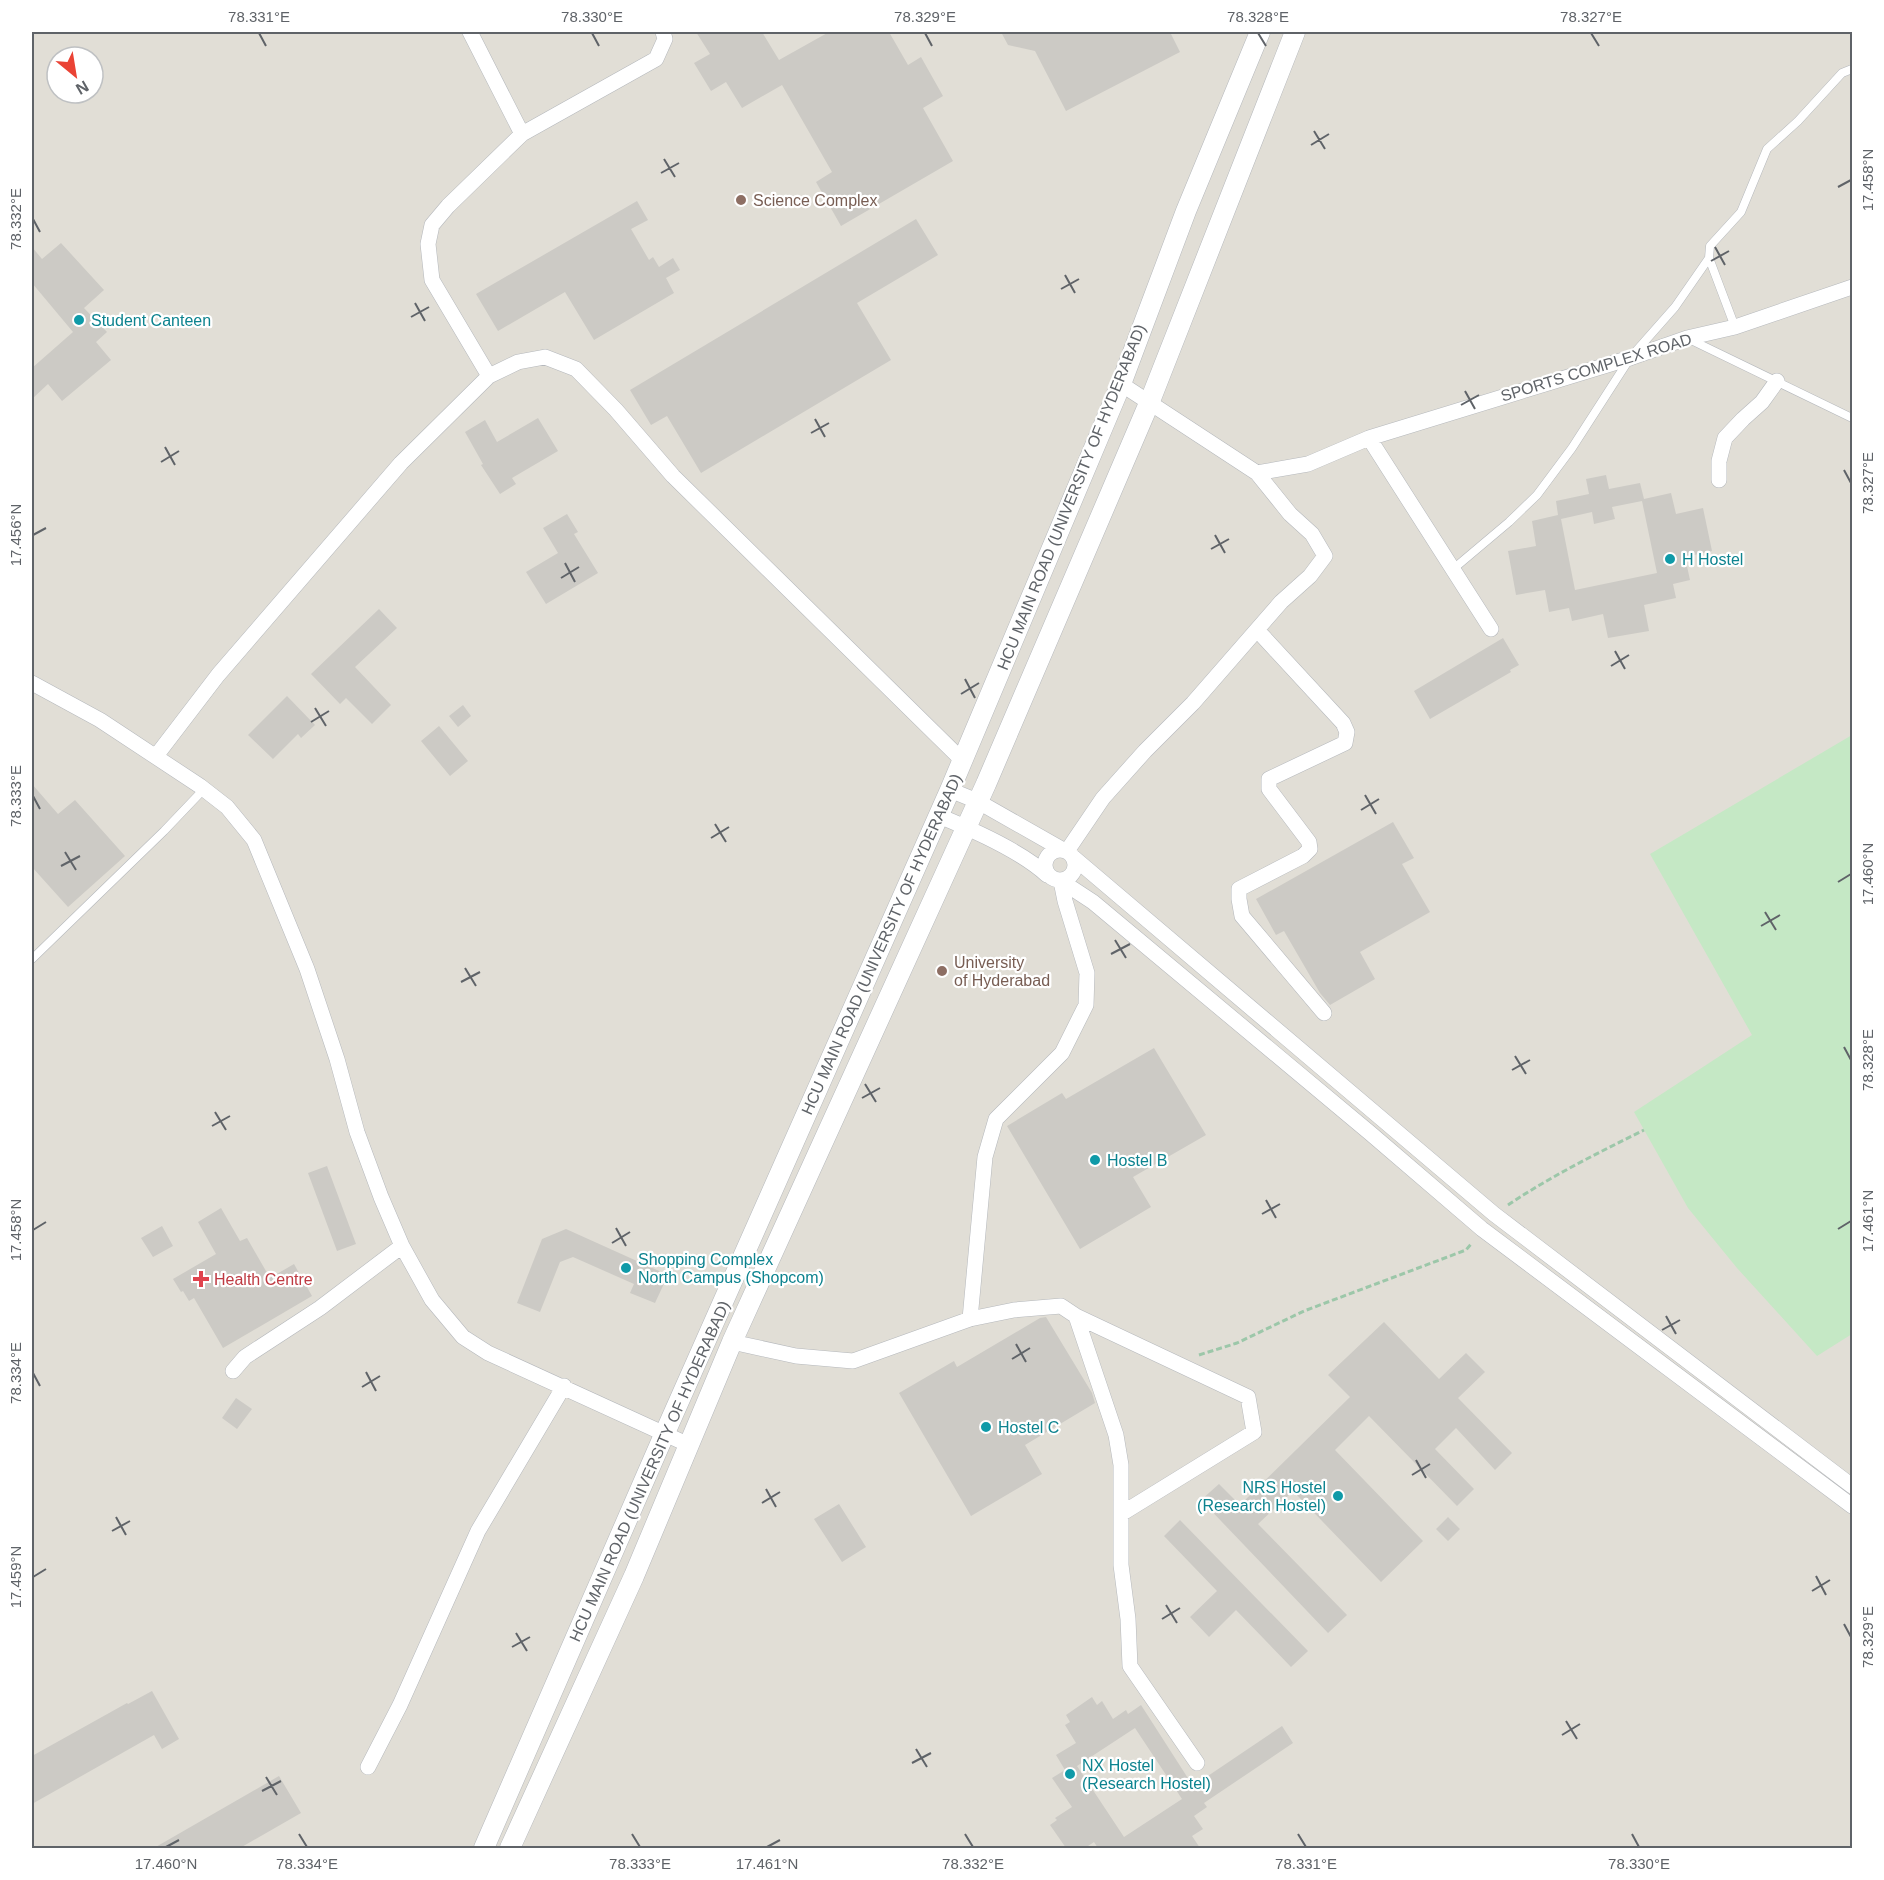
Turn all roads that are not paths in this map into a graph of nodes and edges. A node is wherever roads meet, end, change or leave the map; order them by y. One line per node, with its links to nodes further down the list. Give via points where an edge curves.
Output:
1 (470, 32): 6 (street)
2 (663, 32): 6 (street, via 665,39 656,59)
3 (1260, 32): 14 (street, HCU MAIN ROAD (UNIVERSITY OF HYDERABAD), via 1185,211)
4 (1295, 32): 15 (street, HCU MAIN ROAD (UNIVERSITY OF HYDERABAD))
5 (1852, 69): 7 (lane, via 1842,73 1767,149 1741,212 1710,246)
6 (522, 134): 12 (street, via 448,206 432,225 428,244 432,280)
7 (1709, 258): 9 (lane); 11 (lane, via 1675,308)
8 (1852, 287): 9 (street, SPORTS COMPLEX ROAD)
9 (1735, 327): 10 (street, SPORTS COMPLEX ROAD)
10 (1687, 338): 11 (street, SPORTS COMPLEX ROAD); 13 (lane)
11 (1630, 358): 17 (street, SPORTS COMPLEX ROAD); 20 (lane, via 1537,495)
12 (489, 376): 24 (street, via 402,463 218,675); 25 (street, via 518,362 545,357 576,369 673,476)
13 (1777, 381): 16 (lane); 19 (street, via 1762,402 1725,438)
14 (1121, 384): 15 (street); 25 (street, HCU MAIN ROAD (UNIVERSITY OF HYDERABAD))
15 (1150, 401): 18 (street); 28 (street, HCU MAIN ROAD (UNIVERSITY OF HYDERABAD))
16 (1852, 418)
17 (1369, 438): 18 (street, SPORTS COMPLEX ROAD, via 1308,464); 20 (street)
18 (1257, 473): 22 (street, via 1311,534 1325,556)
19 (1719, 480)
20 (1452, 570): 21 (street)
21 (1491, 629)
22 (1258, 631): 31 (street, via 1103,798); 34 (street, via 1347,732 1345,743 1269,779 1269,789 1309,842 1310,849 1239,889 1242,916)
23 (32, 683): 24 (street)
24 (156, 756): 26 (street)
25 (962, 760): 27 (street, HCU MAIN ROAD (UNIVERSITY OF HYDERABAD))
26 (204, 789): 33 (lane); 37 (street, via 227,807 254,840 307,969 357,1132)
27 (950, 790): 28 (street); 29 (street, HCU MAIN ROAD (UNIVERSITY OF HYDERABAD))
28 (977, 801): 30 (street, HCU MAIN ROAD (UNIVERSITY OF HYDERABAD)); 31 (street)
29 (939, 816): 30 (street); 43 (street, HCU MAIN ROAD (UNIVERSITY OF HYDERABAD))
30 (966, 827): 32 (street); 40 (street, HCU MAIN ROAD (UNIVERSITY OF HYDERABAD))
31 (1068, 853): 32 (street, via 1074,872 1071,877); 32 (street, via 1055,851 1047,857 1045,866); 35 (street)
32 (1054, 878): 36 (street, via 1093,902); 39 (street, via 1087,973 1086,1005 1062,1053 996,1119 985,1157)
33 (32, 959)
34 (1324, 1013)
35 (1494, 1214): 36 (street); 45 (street)
36 (1482, 1229): 46 (street)
37 (402, 1246): 41 (street, via 246,1357); 42 (street, via 432,1300 464,1337 488,1353)
38 (1076, 1316): 39 (street, via 1061,1306); 47 (street, via 1116,1435); 47 (street, via 1248,1397 1254,1432)
39 (970, 1319): 40 (street, via 853,1361 796,1356)
40 (732, 1342): 44 (street, HCU MAIN ROAD (UNIVERSITY OF HYDERABAD))
41 (233, 1371)
42 (564, 1386): 43 (street); 49 (street, via 478,1531)
43 (664, 1435): 44 (street); 50 (street, HCU MAIN ROAD (UNIVERSITY OF HYDERABAD))
44 (688, 1445): 51 (street, HCU MAIN ROAD (UNIVERSITY OF HYDERABAD), via 634,1576)
45 (1852, 1486)
46 (1852, 1506)
47 (1122, 1514): 48 (street, via 1121,1565 1130,1666)
48 (1197, 1763)
49 (368, 1767)
50 (484, 1848)
51 (510, 1848)

